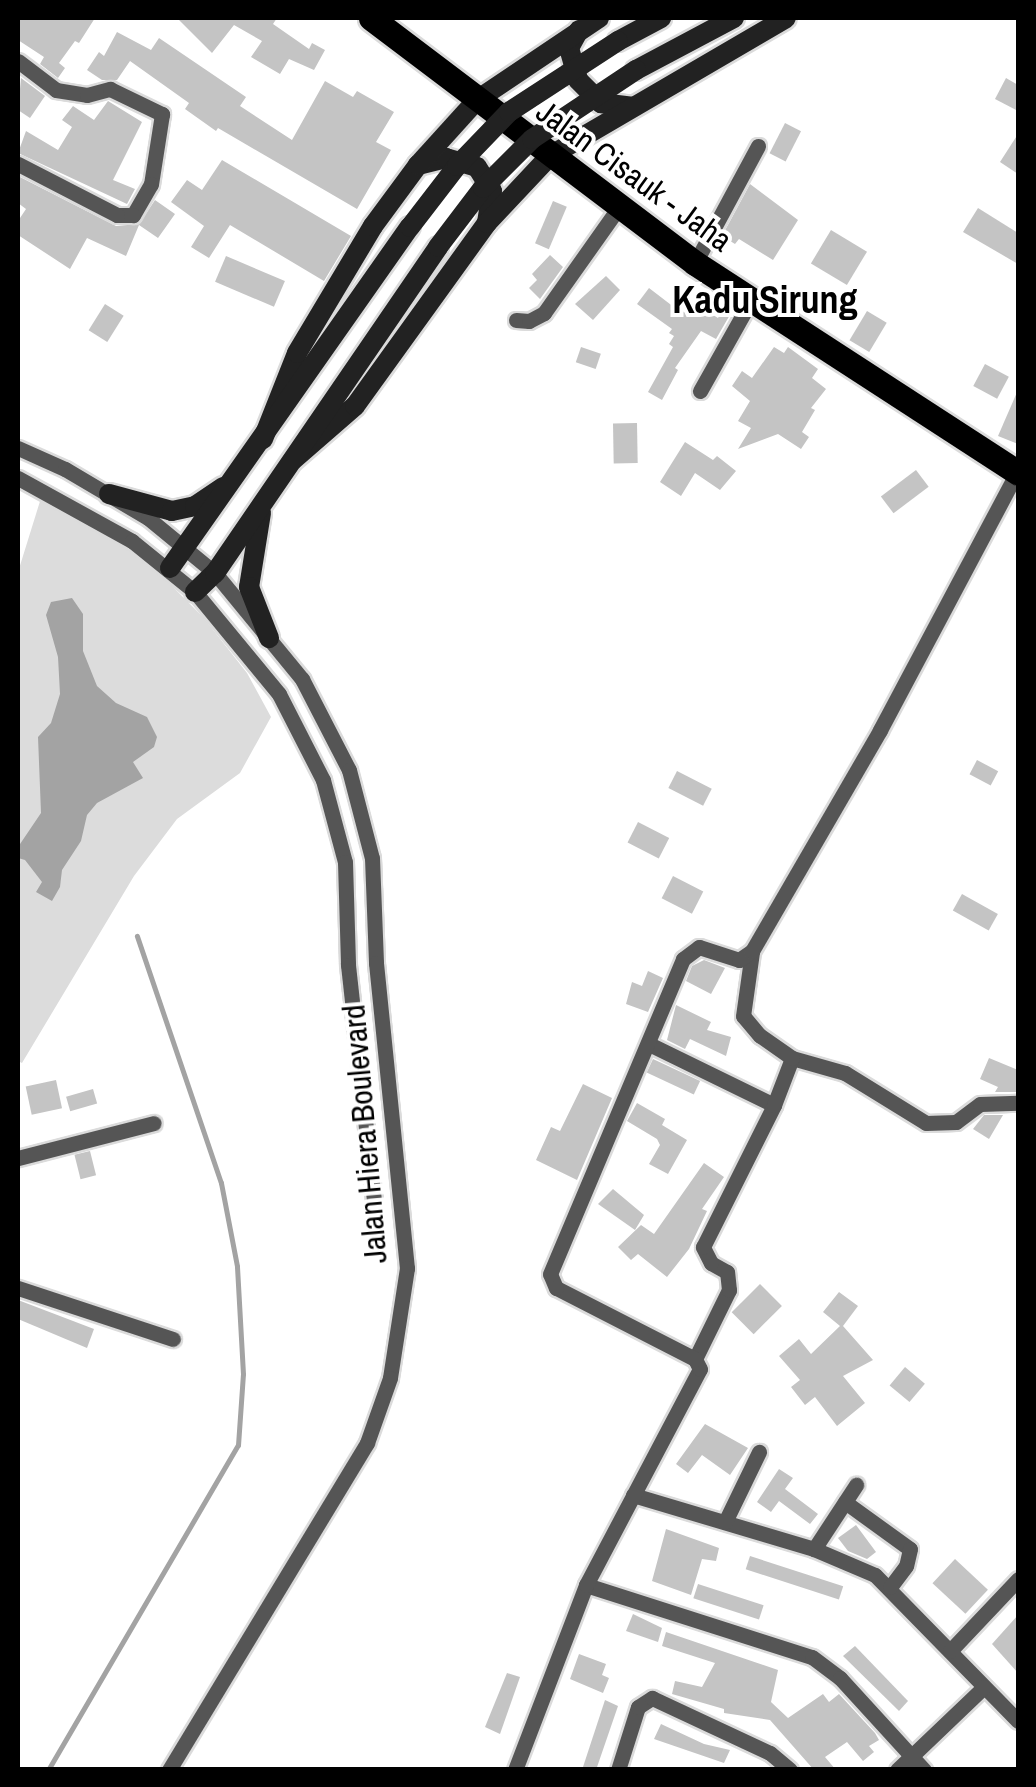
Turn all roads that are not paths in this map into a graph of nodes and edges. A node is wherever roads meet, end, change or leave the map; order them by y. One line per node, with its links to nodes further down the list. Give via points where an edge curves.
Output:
1 (371, 18): 7 (main road, Jalan Cisauk - Jaha)
2 (661, 18): 19 (main road, bridge, via 509,112 457,166)
3 (734, 18): 21 (main road, bridge, via 636,70 532,138 438,247)
4 (786, 18): 8 (main road)
5 (590, 22): 7 (main road); 8 (main road, via 568,48 578,80 601,103)
6 (18, 61): 11 (street, via 56,90 110,90 162,114 151,184 133,215 117,215)
7 (476, 100): 10 (main road, Jalan Cisauk - Jaha); 12 (main road)
8 (632, 107): 10 (main road)
9 (758, 146): 15 (street)
10 (550, 156): 13 (main road, Jalan Cisauk - Jaha); 14 (main road)
11 (18, 164)
12 (418, 165): 14 (main road, via 446,158 477,167 492,192); 19 (main road, via 373,226 298,353)
13 (620, 207): 15 (main road, Jalan Cisauk - Jaha); 17 (street, via 544,313)
14 (487, 223): 21 (main road, via 356,406)
15 (695, 262): 16 (main road, Jalan Cisauk - Jaha)
16 (751, 300): 18 (street); 22 (main road, Jalan Cisauk - Jaha)
17 (516, 320)
18 (700, 391)
19 (263, 439): 24 (main road)
20 (18, 448): 25 (street)
21 (292, 460): 26 (main road)
22 (1018, 472): 32 (street)
23 (18, 478): 28 (street, Jalan Hiera Boulevard)
24 (235, 479): 25 (main road, via 196,506 172,511); 27 (main road)
25 (109, 494): 27 (street)
26 (264, 502): 29 (main road); 31 (main road, via 249,587)
27 (188, 547): 28 (main road); 29 (street, Jalan Hiera Boulevard)
28 (170, 568): 30 (street, Jalan Hiera Boulevard)
29 (215, 572): 30 (main road); 31 (street, Jalan Hiera Boulevard)
30 (195, 592): 34 (street, Jalan Hiera Boulevard, via 279,694 323,780 345,862)
31 (269, 638): 33 (street, Jalan Hiera Boulevard, via 302,679 349,770 372,858)
32 (752, 951): 35 (street, via 738,960 689,950); 36 (street, via 743,1016)
33 (376, 963): 34 (street); 59 (street, Jalan Hiera Boulevard, via 407,1268 390,1378 367,1443)
34 (348, 964): 41 (street, Jalan Hiera Boulevard)
35 (649, 1044): 38 (street); 44 (street, via 550,1282)
36 (792, 1058): 37 (street, via 845,1073 926,1123 956,1122 980,1104); 38 (street)
37 (1018, 1103)
38 (774, 1105): 44 (street, via 703,1247 727,1272 729,1290)
39 (154, 1123): 40 (street)
40 (18, 1158)
41 (374, 1200)
42 (18, 1288): 43 (street)
43 (173, 1339)
44 (695, 1359): 47 (street, via 700,1369)
45 (759, 1452): 49 (street)
46 (856, 1485): 48 (street)
47 (633, 1495): 49 (street); 52 (street)
48 (844, 1502): 50 (street); 53 (street, via 910,1549)
49 (725, 1522): 50 (street)
50 (814, 1549): 53 (street)
51 (1018, 1578): 54 (street)
52 (586, 1585): 57 (street, via 812,1657); 60 (street)
53 (890, 1586): 54 (street)
54 (950, 1651): 55 (street)
55 (984, 1687): 56 (street); 57 (street)
56 (1018, 1721)
57 (911, 1755): 62 (street); 63 (street)
58 (781, 1766): 61 (street, via 652,1698 638,1707)
59 (169, 1770)
60 (515, 1770)
61 (618, 1770)
62 (897, 1770)
63 (924, 1770)

